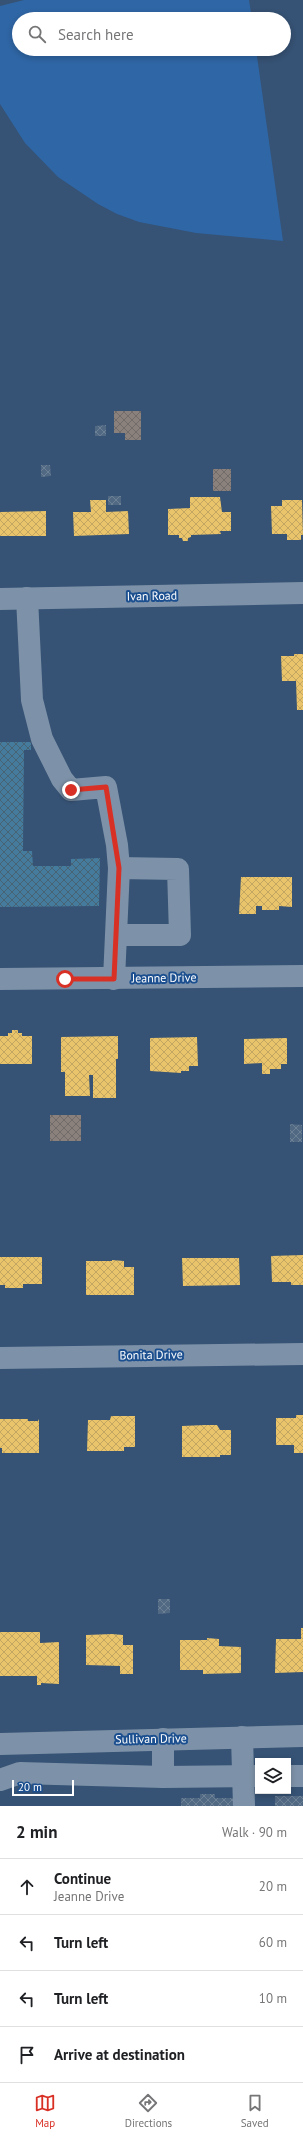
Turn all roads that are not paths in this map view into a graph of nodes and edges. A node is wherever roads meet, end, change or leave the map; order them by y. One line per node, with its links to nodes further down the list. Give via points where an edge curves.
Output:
1 (303, 593): 2 (street, Ivan Road)
2 (27, 598): 3 (street, Ivan Road); 4 (street, via 32,700 42,739 62,779 71,790 106,787 115,830)
3 (0, 599)
4 (119, 868): 5 (street); 5 (street, via 178,870 180,935)
5 (116, 935): 8 (street)
6 (303, 976): 8 (street, Jeanne Drive)
7 (0, 979): 8 (street, Jeanne Drive)
8 (114, 979)
9 (303, 1354): 10 (street, Bonita Drive)
10 (0, 1358)
11 (303, 1736): 12 (street, Sullivan Drive)
12 (242, 1737): 13 (street, Sullivan Drive); 15 (street)
13 (163, 1739): 14 (street, Sullivan Drive); 18 (street)
14 (0, 1744)
15 (250, 1775): 18 (street); 20 (street)
16 (291, 1776): 17 (street)
17 (303, 1776)
18 (163, 1777): 19 (street, via 20,1773)
19 (0, 1780)
20 (244, 1806)

